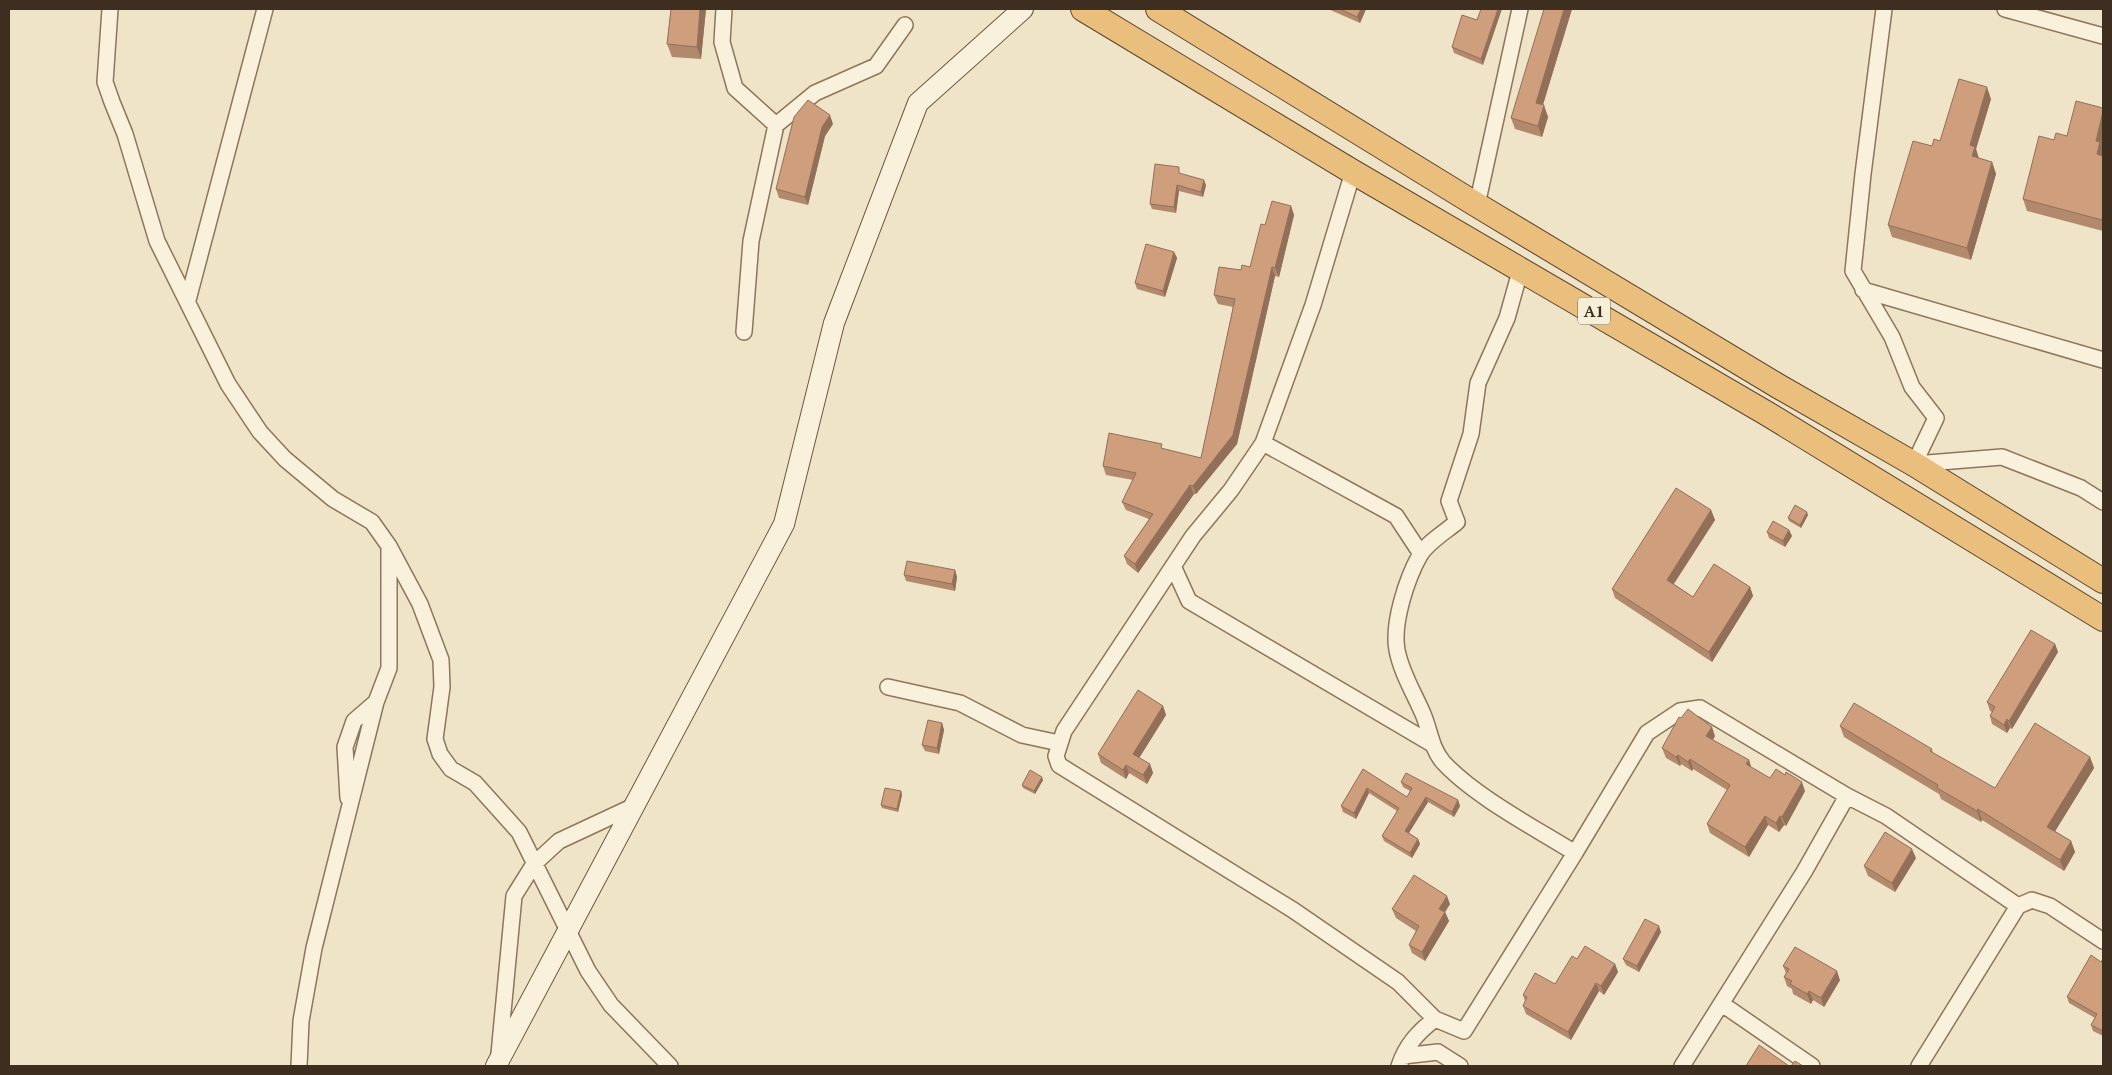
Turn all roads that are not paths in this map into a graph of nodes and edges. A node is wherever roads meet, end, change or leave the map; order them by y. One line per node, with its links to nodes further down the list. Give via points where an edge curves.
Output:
1 (110, 9): 17 (street, via 105,82 125,134 157,241)
2 (265, 9): 17 (street)
3 (724, 9): 12 (street, via 722,42 734,88)
4 (1023, 9): 32 (main road, via 918,103 834,323 784,524)
5 (1083, 9): 13 (highway, A1)
6 (1158, 9): 14 (highway, A1)
7 (1520, 9): 14 (street)
8 (1884, 9): 16 (street, via 1853,271)
9 (2006, 9): 11 (street)
10 (905, 25): 12 (street, via 876,66 815,94)
11 (2103, 36)
12 (776, 125): 18 (street, via 751,241)
13 (1353, 172): 15 (highway, A1); 20 (street, via 1313,305)
14 (1477, 205): 21 (highway, A1)
15 (1521, 268): 24 (street, via 1507,318 1478,383 1471,434 1449,501 1457,522); 27 (highway, A1)
16 (1863, 290): 19 (street); 21 (street, via 1892,337 1912,387 1936,418)
17 (188, 300): 23 (street, via 228,384 260,432 285,459 332,499 372,522)
18 (744, 332)
19 (2103, 360)
20 (1263, 443): 24 (street, via 1396,516); 25 (street)
21 (1914, 464): 22 (street, via 2002,457 2081,488); 26 (highway, A1)
22 (2103, 502)
23 (389, 546): 34 (street, via 420,604 441,660 442,687 435,739 440,754 451,769 475,782 501,810 519,832); 42 (street, via 389,668 376,702 354,720 345,747 349,810 314,948 301,1021)
24 (1421, 554): 30 (street, via 1398,616 1397,650)
25 (1173, 566): 29 (street); 30 (street, via 1189,601)
26 (2103, 581)
27 (2103, 618)
28 (888, 688): 29 (street, via 960,703 1022,735)
29 (1059, 743): 39 (street, via 1058,765 1293,910 1398,982)
30 (1432, 744): 33 (street, via 1442,761 1466,783)
31 (1847, 796): 33 (street, via 1700,708 1680,712 1647,733); 35 (street, via 1886,816); 38 (street)
32 (634, 806): 34 (street, via 558,841); 36 (main road)
33 (1575, 853): 39 (street, via 1464,1031)
34 (534, 864): 36 (street); 41 (street, via 514,896)
35 (2018, 906): 37 (street, via 2032,900 2050,906); 47 (street)
36 (568, 929): 41 (main road); 43 (street, via 588,972 611,1005)
37 (2103, 941)
38 (1722, 1004): 45 (street); 46 (street)
39 (1435, 1019): 40 (street, via 1417,1033)
40 (1401, 1061): 44 (street, via 1438,1052)
41 (497, 1063)
42 (299, 1066)
43 (670, 1066)
44 (1460, 1066)
45 (1682, 1066)
46 (1812, 1066)
47 (1919, 1066)

